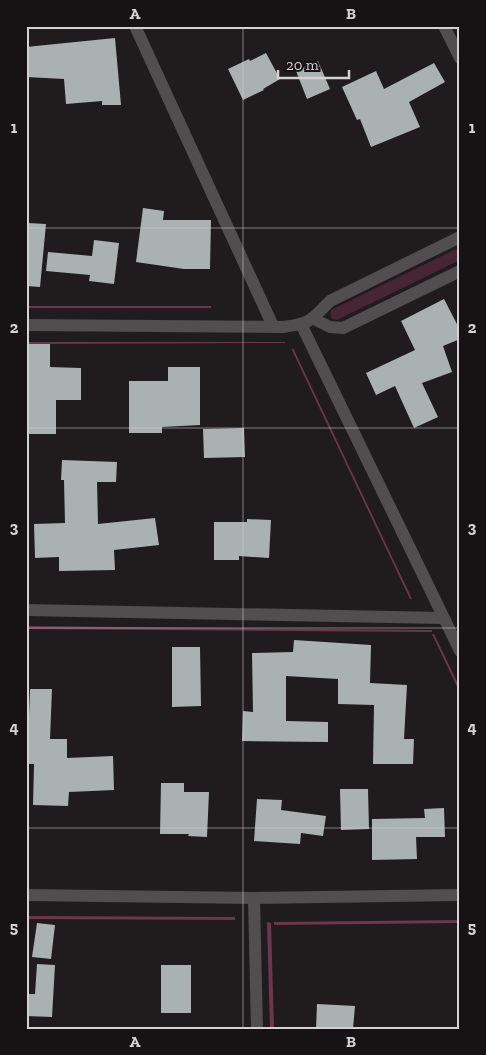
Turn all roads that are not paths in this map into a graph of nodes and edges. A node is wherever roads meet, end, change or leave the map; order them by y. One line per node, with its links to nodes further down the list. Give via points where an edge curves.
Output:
1 (135, 26): 9 (street)
2 (444, 26): 3 (street)
3 (460, 58)
4 (460, 237): 6 (street, via 330,301)
5 (460, 271): 6 (street, via 343,328 330,327)
6 (314, 319): 7 (street)
7 (301, 324): 9 (street); 11 (street)
8 (26, 325): 9 (street)
9 (273, 326)
10 (26, 610): 11 (street)
11 (443, 618): 12 (street)
12 (460, 651)
13 (26, 895): 15 (street)
14 (460, 895): 15 (street)
15 (254, 898): 16 (street)
16 (257, 1029)

